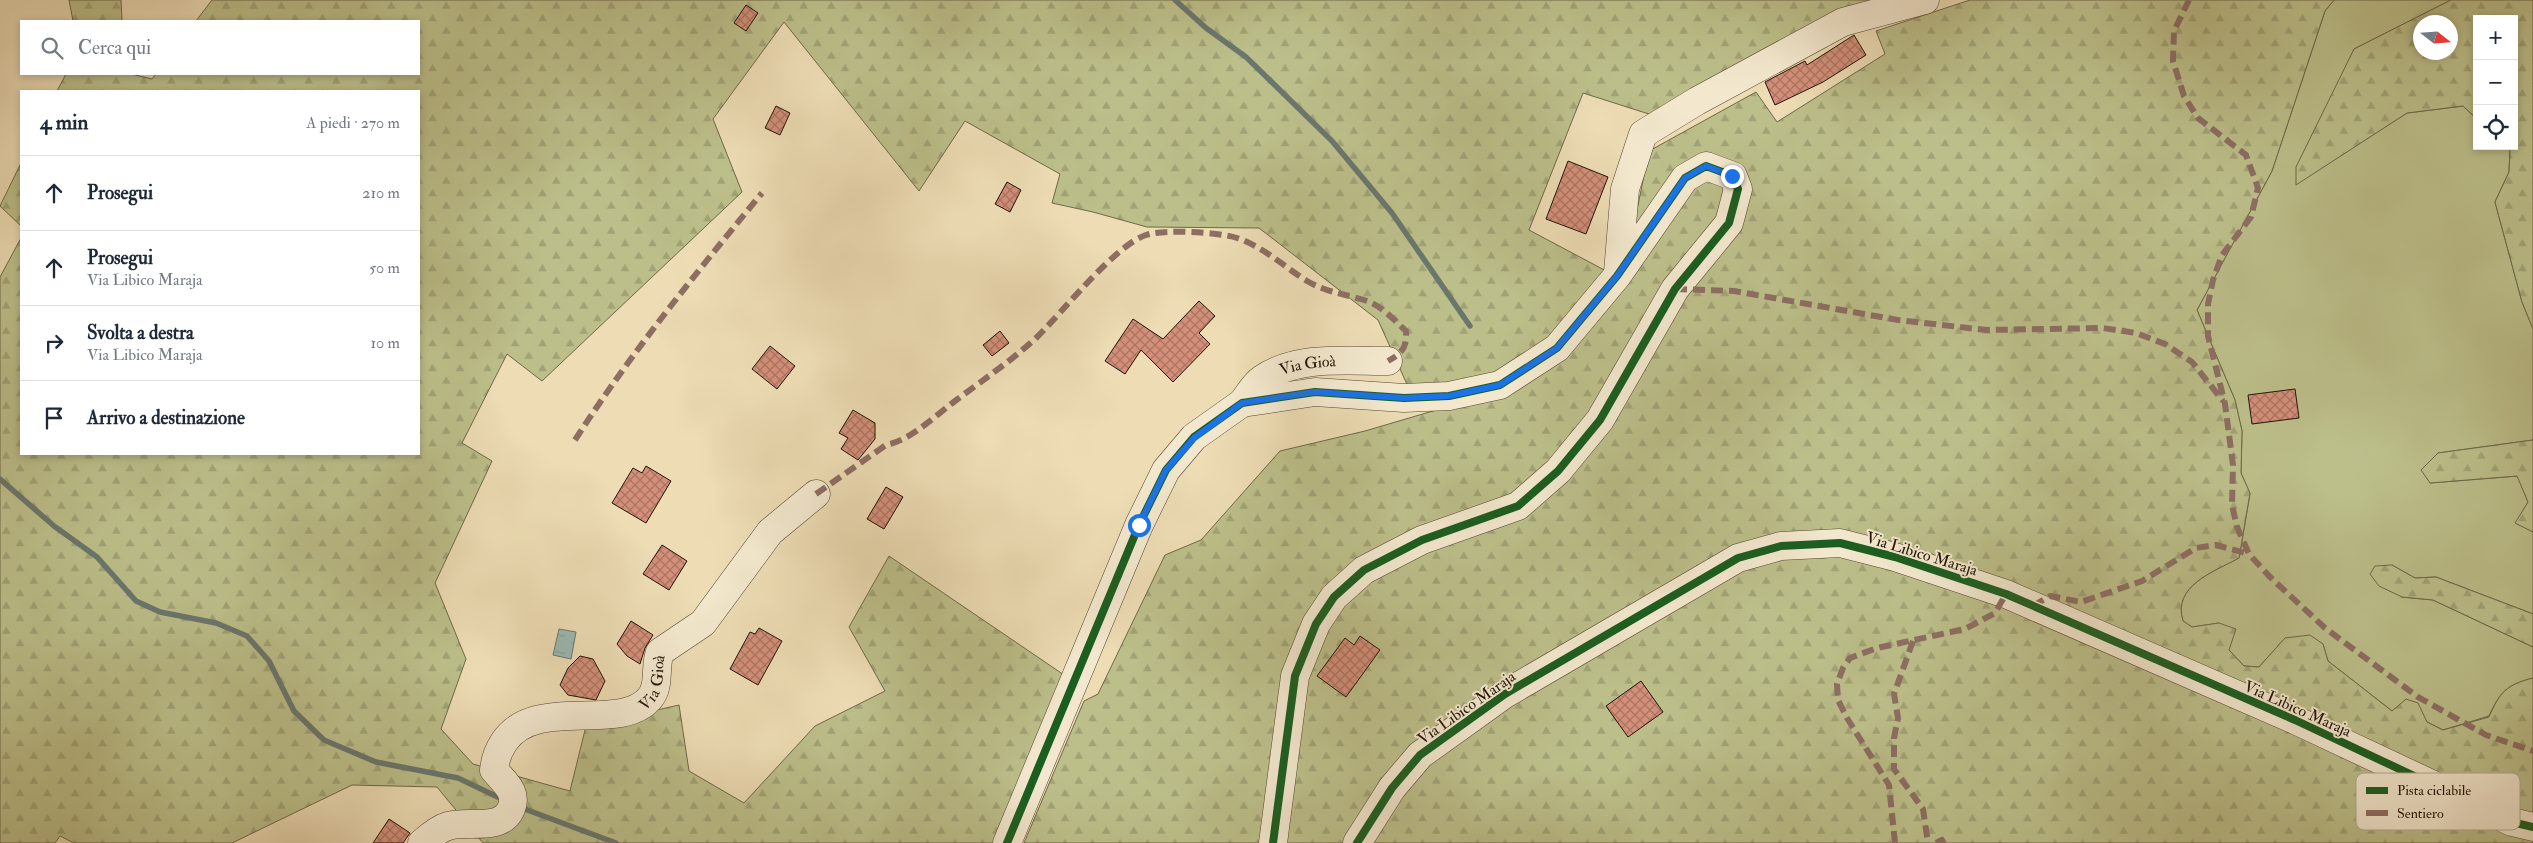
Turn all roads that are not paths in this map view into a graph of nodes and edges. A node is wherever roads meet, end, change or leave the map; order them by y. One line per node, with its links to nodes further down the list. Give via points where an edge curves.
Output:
1 (1925, 0): 2 (street, via 1843,22 1643,134 1626,189)
2 (1617, 276): 4 (street, via 1557,348 1500,385 1449,396 1404,398 1315,392); 13 (street, via 1685,178 1706,166 1732,176 1738,189 1729,223 1675,289 1600,420 1558,471 1518,506 1422,540 1364,570 1334,598 1316,624 1295,676)
3 (1388, 361): 4 (street, Via Gioà, via 1308,362 1280,370 1260,380)
4 (1242, 403): 12 (street, via 1194,438 1166,470 1139,525)
5 (816, 494): 7 (street, Via Gioà, via 770,532 703,623)
6 (746, 540): 7 (street, via 706,595)
7 (684, 636): 11 (street, Via Gioà, via 660,652 656,684 647,702 614,714 532,720 510,734 498,751 494,770 512,790 515,800 508,814 499,822 446,826)
8 (2408, 773): 14 (street, Via Libico Maraja, via 2295,720 2006,594 1896,556 1840,543 1781,546 1738,558 1504,694 1420,755 1392,788)
9 (2520, 824): 10 (street, Via Libico Maraja)
10 (2533, 827)
11 (422, 843)
12 (1006, 843)
13 (1273, 843)
14 (1357, 843)

